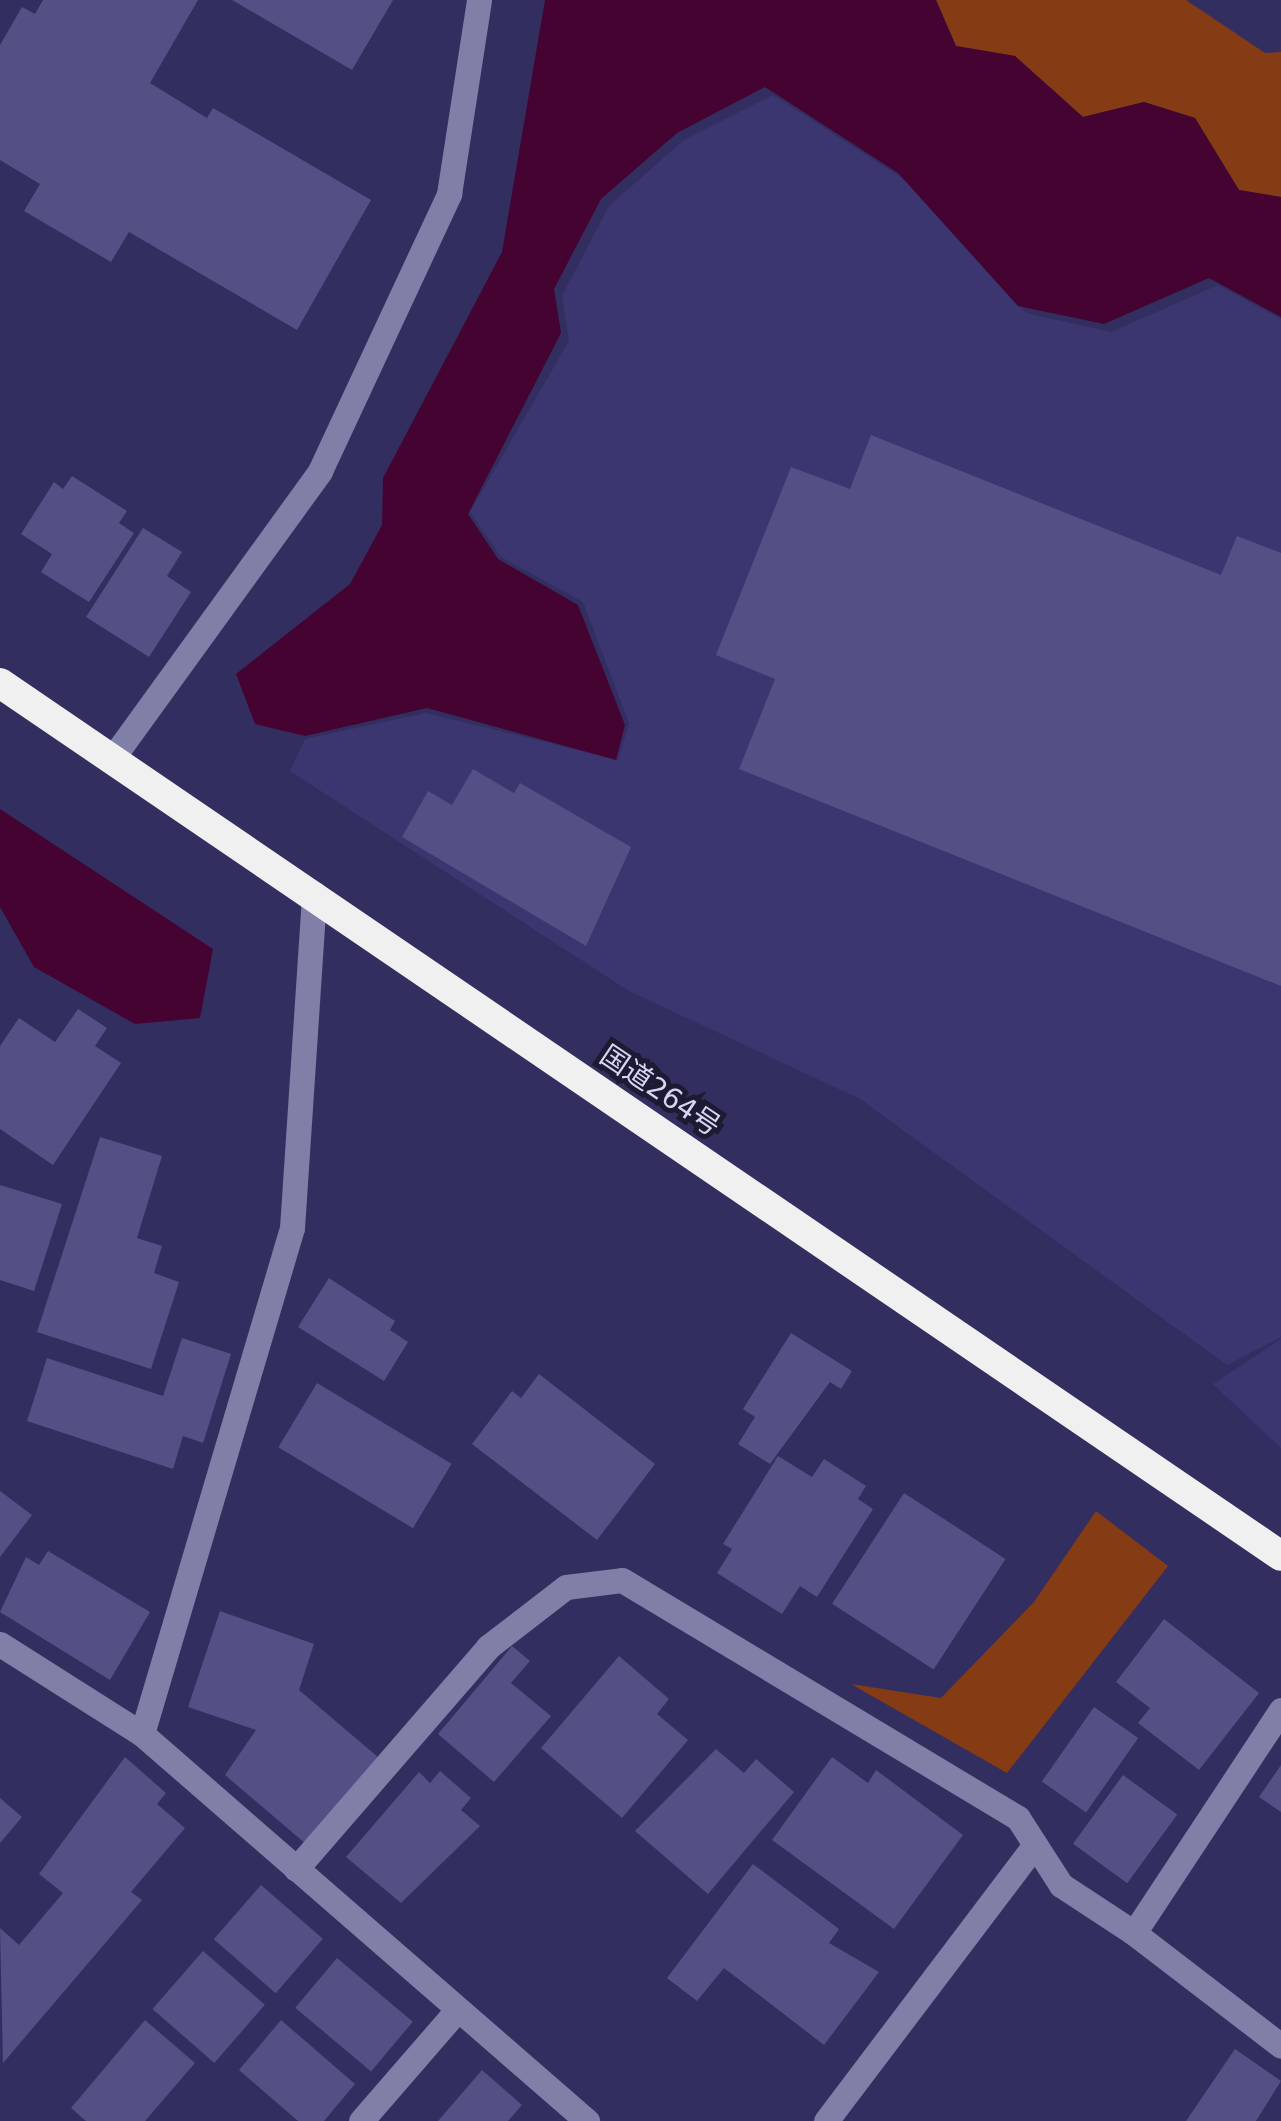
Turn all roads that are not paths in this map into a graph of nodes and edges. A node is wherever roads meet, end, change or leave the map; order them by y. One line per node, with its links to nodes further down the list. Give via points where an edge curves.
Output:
1 (480, 0): 3 (street, via 449,194 320,470)
2 (0, 683): 3 (highway, 国道264号)
3 (114, 756): 4 (highway, 国道264号)
4 (314, 894): 5 (highway, 国道264号); 8 (street, via 292,1228)
5 (1281, 1556)
6 (0, 1644): 8 (street)
7 (1281, 1710): 11 (street)
8 (142, 1734): 10 (street)
9 (1036, 1845): 10 (street, via 1018,1818 622,1580 566,1587 488,1647); 11 (street, via 1062,1885); 16 (street)
10 (296, 1869): 12 (street)
11 (1134, 1933): 13 (street)
12 (458, 2010): 14 (street); 15 (street)
13 (1281, 2046)
14 (361, 2121)
15 (587, 2121)
16 (826, 2121)

